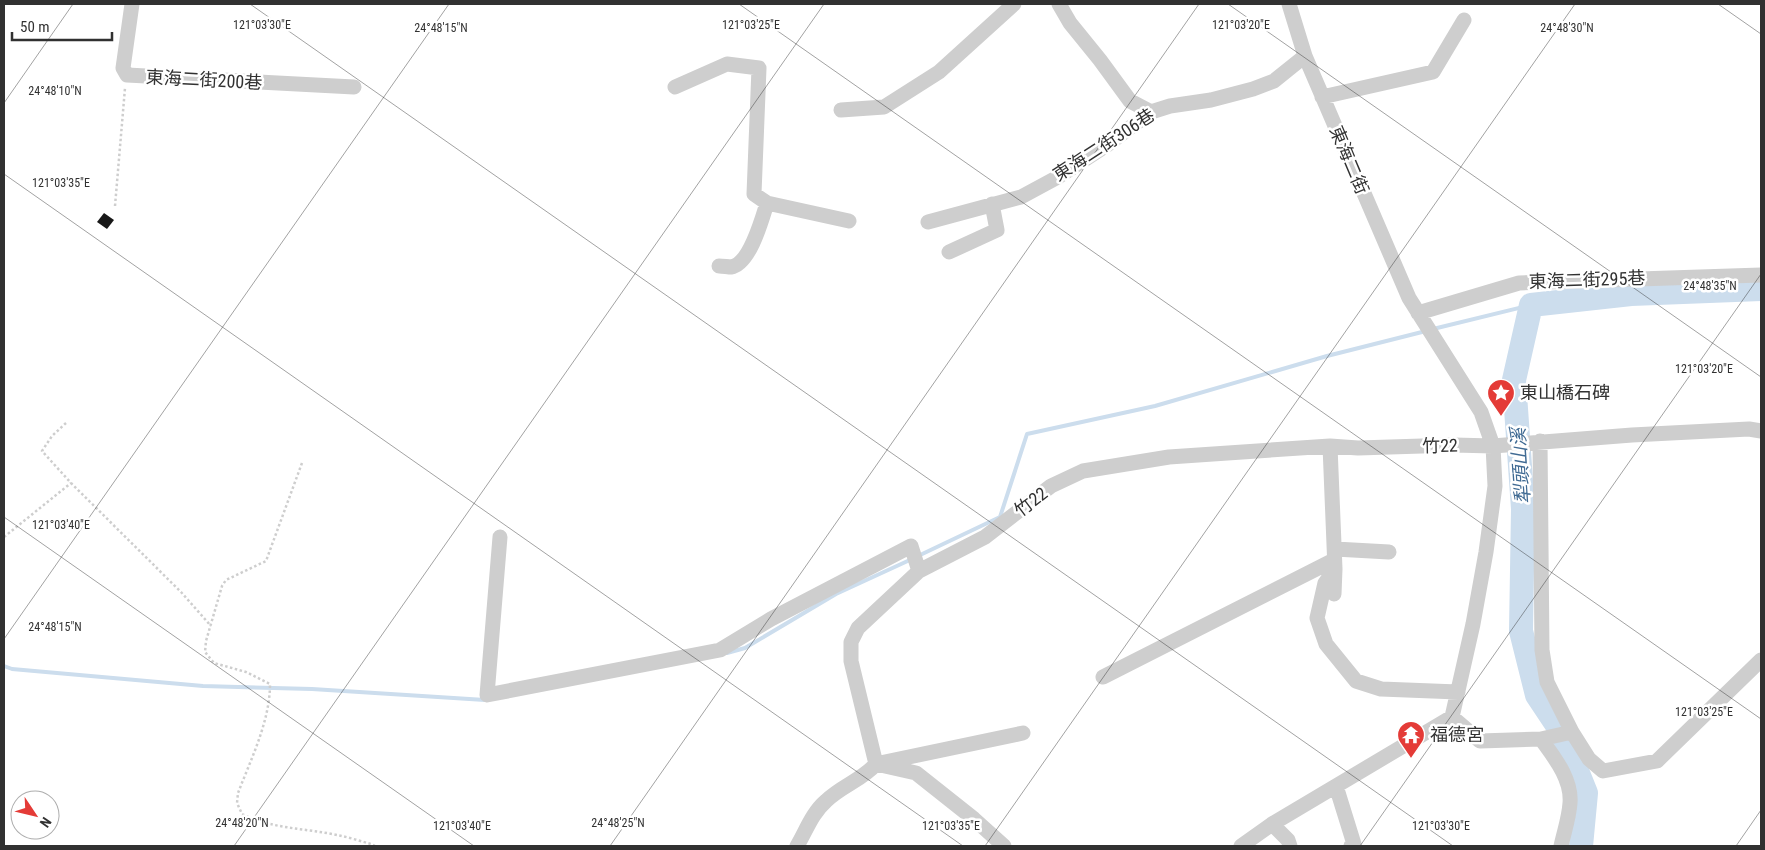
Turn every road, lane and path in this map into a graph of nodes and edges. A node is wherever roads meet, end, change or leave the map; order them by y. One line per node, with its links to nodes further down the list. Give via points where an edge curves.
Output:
1 (132, 4): 7 (street, 東海二街200巷, via 123,68)
2 (1014, 4): 11 (street, via 939,72 892,102 884,106)
3 (1059, 4): 12 (street, via 1130,101)
4 (1289, 4): 6 (street, 東海二街)
5 (1464, 20): 10 (street, via 1433,72)
6 (1305, 56): 10 (street, 東海二街); 12 (street, 東海二街306巷, via 1274,81 1253,89)
7 (126, 75): 8 (street, 東海二街200巷); 15 (path)
8 (354, 87)
9 (675, 87): 13 (street, via 727,64 759,68 754,194)
10 (1322, 97): 21 (street, 東海二街)
11 (841, 110)
12 (1151, 112): 14 (street, 東海二街306巷, via 1058,177 1021,197)
13 (767, 203): 16 (street); 19 (street, via 756,237 741,261 732,267)
14 (992, 204): 17 (street, 東海二街306巷); 18 (street, via 997,230)
15 (115, 206)
16 (849, 221)
17 (928, 222)
18 (949, 252)
19 (719, 266)
20 (1761, 275): 21 (street, 東海二街295巷, via 1519,283)
21 (1418, 313): 26 (street, 東海二街, via 1482,412)
22 (66, 423): 28 (path, via 42,451)
23 (1761, 431): 24 (street, 竹22, via 1632,434)
24 (1540, 441): 26 (street, 竹22); 40 (street, via 1542,650 1547,682)
25 (1330, 446): 26 (street, 竹22 / 竹22); 32 (street); 33 (street, 竹22 / 竹22, via 1169,457 1083,471 1051,486 985,537)
26 (1493, 446): 38 (street, 東海二街, via 1496,486)
27 (302, 463): 35 (path, via 266,562 226,580)
28 (70, 483): 30 (path); 35 (path, via 181,592)
29 (500, 536): 33 (street, via 487,695 720,650 771,619 911,546)
30 (4, 537)
31 (1390, 552): 32 (street)
32 (1335, 559): 34 (street); 37 (street); 38 (street, via 1325,583 1317,618 1326,644 1356,681 1381,689)
33 (919, 571): 43 (street, 竹22 / 竹22, via 858,628 851,642 851,662)
34 (1334, 594)
35 (211, 626): 46 (path, via 204,652 214,663 246,672 270,684 262,728 238,793 237,804 242,814 276,826 337,835)
36 (1761, 660): 40 (street, via 1656,761 1603,771 1589,759)
37 (1103, 677)
38 (1458, 692): 39 (street, 東海二街)
39 (1452, 717): 42 (street, via 1480,741); 44 (street)
40 (1572, 732): 42 (street)
41 (1023, 733): 43 (street)
42 (1541, 739): 52 (street, via 1557,760 1566,780 1570,801)
43 (876, 764): 47 (street, via 868,773 827,800 816,812); 48 (street, via 916,773)
44 (1336, 786): 45 (street); 51 (street, via 1354,844)
45 (1272, 824): 49 (street); 50 (street)
46 (375, 846)
47 (797, 846)
48 (1004, 846)
49 (1241, 846)
50 (1290, 846)
51 (1351, 846)
52 (1561, 846)

